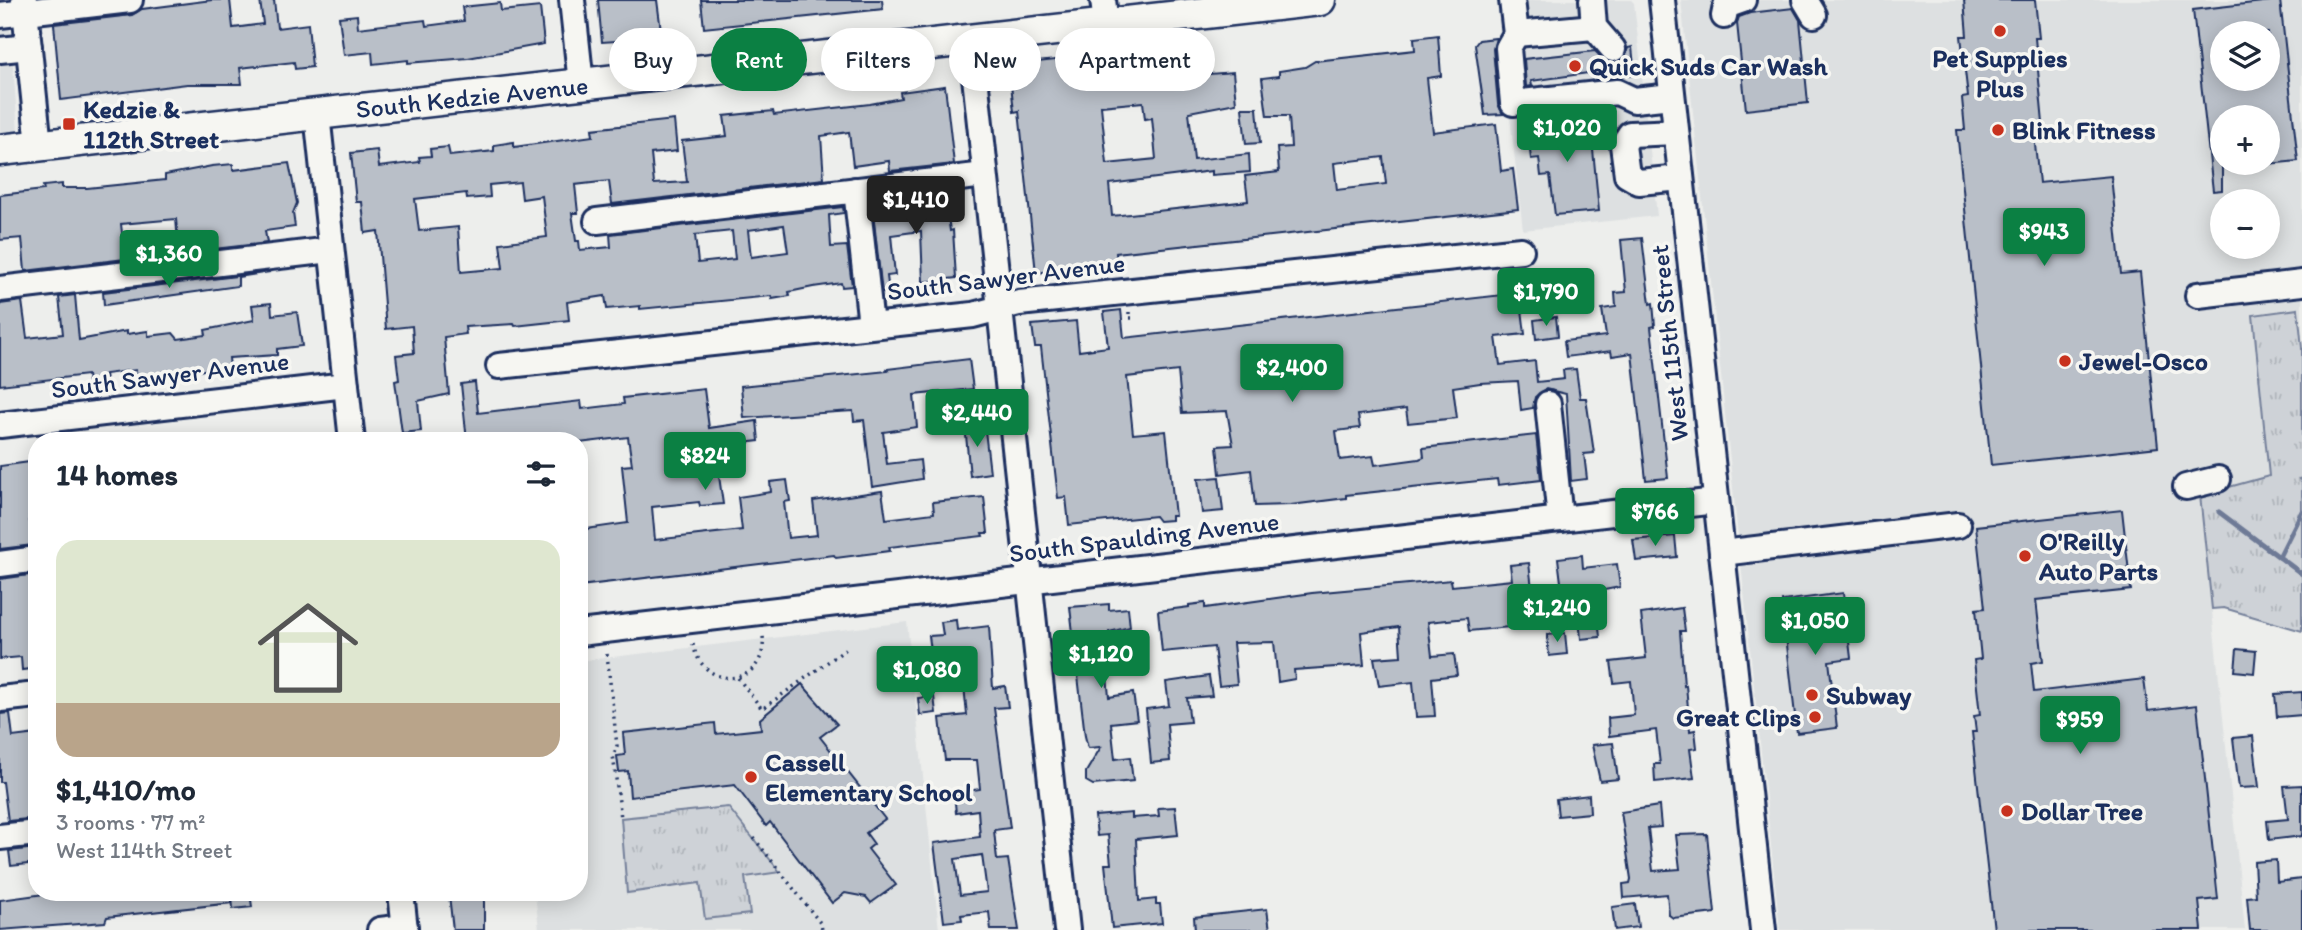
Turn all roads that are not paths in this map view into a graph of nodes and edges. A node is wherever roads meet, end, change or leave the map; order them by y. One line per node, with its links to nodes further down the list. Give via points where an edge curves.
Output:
1 (130, 0): 9 (street)
2 (572, 0): 20 (street)
3 (1320, 0): 8 (main road, South Kedzie Avenue)
4 (1512, 0): 15 (street)
5 (1592, 0): 13 (street)
6 (1662, 0): 22 (street, West 115th Street)
7 (1744, 0): 12 (street, via 1730,3)
8 (1257, 4): 10 (main road, South Kedzie Avenue)
9 (25, 6): 11 (street); 17 (street)
10 (1104, 12): 14 (main road, South Kedzie Avenue)
11 (0, 15)
12 (1724, 16)
13 (1594, 27): 15 (street); 18 (street)
14 (1028, 28)
15 (1516, 34): 22 (street, via 1508,48 1513,103 1617,84 1634,100)
16 (949, 42): 20 (main road, South Kedzie Avenue)
17 (29, 47): 19 (street); 25 (street)
18 (1612, 47)
19 (0, 50)
20 (581, 84): 23 (main road, South Kedzie Avenue)
21 (976, 91): 27 (street)
22 (1672, 96): 24 (street, West 115th Street)
23 (317, 114): 25 (main road, South Kedzie Avenue); 31 (street)
24 (1676, 132): 28 (street, West 115th Street); 28 (street, via 1630,134 1623,145 1627,176 1639,182)
25 (39, 146): 26 (main road, South Kedzie Avenue)
26 (0, 150)
27 (985, 174): 29 (street); 36 (street)
28 (1681, 178): 45 (street, West 115th Street)
29 (856, 190): 30 (street); 37 (street)
30 (597, 221)
31 (331, 250): 34 (street); 39 (street)
32 (1521, 250): 36 (street, South Sawyer Avenue)
33 (2302, 283): 35 (street)
34 (0, 289)
35 (2197, 295)
36 (998, 308): 37 (street, South Sawyer Avenue, via 973,315); 51 (street)
37 (872, 325): 38 (street, South Sawyer Avenue)
38 (499, 366)
39 (346, 385): 41 (street, South Sawyer Avenue); 42 (street)
40 (1548, 404): 46 (street)
41 (0, 425)
42 (351, 432)
43 (2218, 479): 44 (street)
44 (2186, 487)
45 (1716, 501): 46 (street, South Spaulding Avenue); 48 (street, West 115th Street)
46 (1560, 519): 51 (street, South Spaulding Avenue)
47 (1958, 525): 48 (street)
48 (1722, 553): 61 (street, West 115th Street)
49 (28, 560): 50 (street)
50 (0, 564)
51 (1029, 579): 52 (street, South Spaulding Avenue); 60 (street)
52 (588, 633)
53 (28, 696): 54 (street)
54 (0, 699)
55 (28, 834): 56 (street)
56 (0, 837)
57 (402, 901): 58 (street)
58 (405, 928): 59 (street)
59 (380, 930)
60 (1067, 930)
61 (1763, 930)

